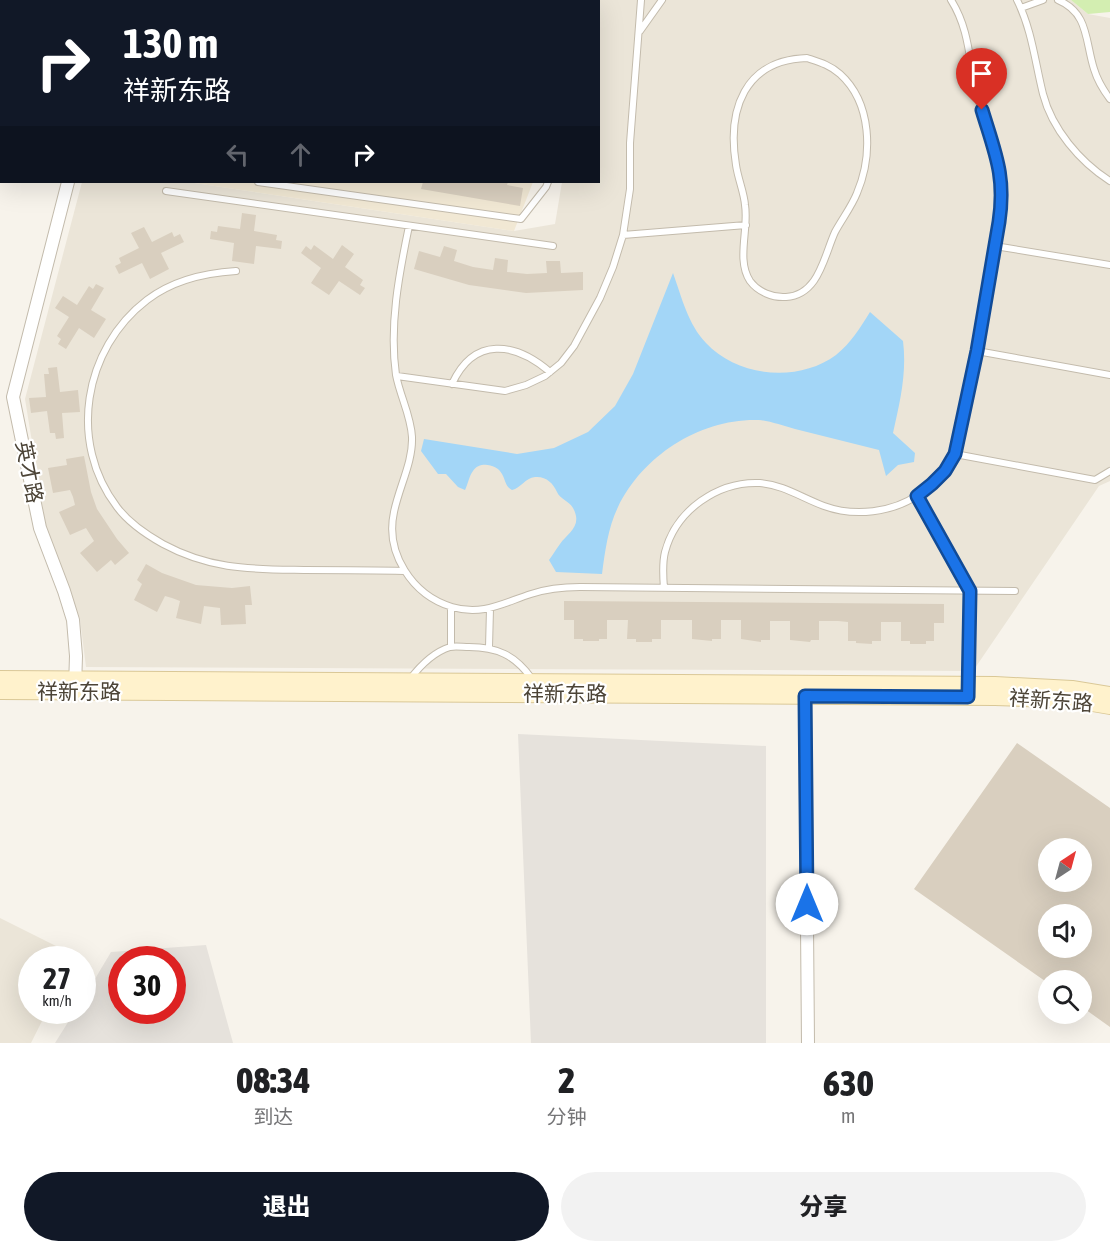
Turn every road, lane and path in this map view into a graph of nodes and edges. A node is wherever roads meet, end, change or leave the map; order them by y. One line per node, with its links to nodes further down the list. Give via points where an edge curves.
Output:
1 (641, 0): 8 (lane)
2 (662, 0): 8 (lane)
3 (951, 0): 19 (lane, via 965,27 977,94 999,161 1002,202)
4 (1017, 0): 7 (lane)
5 (1043, 0): 7 (lane)
6 (1058, 0): 9 (lane, via 1077,12 1083,23 1095,71)
7 (1021, 8): 10 (lane, via 1051,115 1075,151)
8 (639, 32): 17 (lane, via 630,189)
9 (1110, 99)
10 (1110, 181)
11 (68, 183): 42 (street, 英才路, via 13,397 40,528 73,620)
12 (265, 183): 13 (lane, via 521,219)
13 (548, 183)
14 (166, 191): 16 (lane)
15 (746, 225): 15 (lane, via 742,256 750,282 760,291 787,297 811,286 841,220 857,195 867,148 860,100 845,79 824,63 807,58 777,63 752,80 743,92 735,121 734,151); 17 (lane)
16 (409, 226): 18 (lane); 25 (lane, via 396,306)
17 (623, 235): 23 (lane, via 595,308 574,346)
18 (553, 246)
19 (995, 246): 20 (lane); 22 (lane)
20 (1110, 265)
21 (236, 271): 30 (lane, via 212,272 168,287 139,307 115,333 94,375 87,421 96,468 105,489 118,509 139,528 186,555 213,564 240,569)
22 (977, 351): 24 (lane); 27 (lane)
23 (549, 372): 26 (lane, via 505,391); 26 (lane, via 524,354 494,348 468,359)
24 (1110, 375)
25 (397, 376): 26 (lane); 30 (lane, via 412,437 393,513 392,533)
26 (452, 384)
27 (955, 454): 28 (lane, via 1095,480); 29 (lane, via 945,471)
28 (1110, 471)
29 (917, 496): 31 (lane, via 900,505 863,512 825,507 777,486 744,484 726,488 709,495 681,519 666,551); 32 (lane)
30 (404, 571): 34 (lane, via 432,599)
31 (664, 588): 32 (lane); 35 (lane, via 564,587 532,593)
32 (970, 591): 33 (lane); 45 (lane)
33 (1015, 591)
34 (451, 607): 35 (lane); 36 (lane)
35 (490, 609): 37 (lane)
36 (451, 647): 37 (lane); 39 (lane, via 423,665)
37 (489, 647): 40 (lane, via 515,661)
38 (0, 679): 41 (street)
39 (408, 682): 40 (street, 祥新东路); 42 (street, 祥新东路)
40 (534, 682): 43 (street, 祥新东路)
41 (20, 686): 42 (street, 祥新东路); 44 (street)
42 (75, 686): 43 (street, 祥新东路)
43 (805, 690): 45 (street, 祥新东路); 48 (street)
44 (0, 691)
45 (968, 691): 46 (street, 祥新东路, via 1072,688); 47 (street, 祥新东路)
46 (1110, 695)
47 (1110, 706)
48 (808, 1043)

